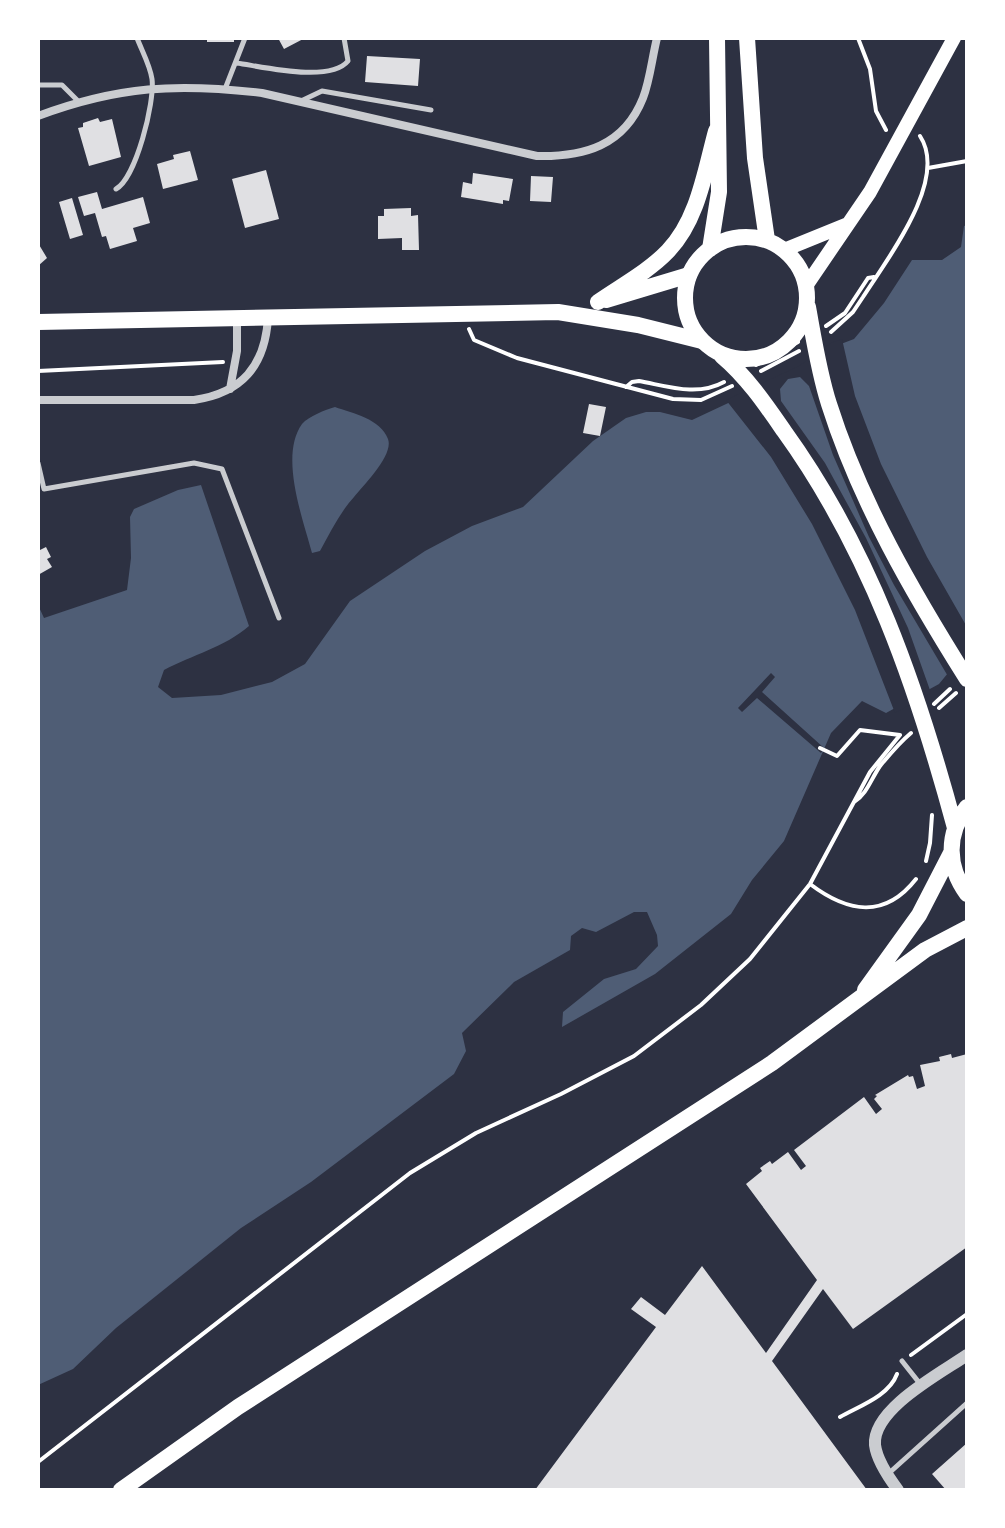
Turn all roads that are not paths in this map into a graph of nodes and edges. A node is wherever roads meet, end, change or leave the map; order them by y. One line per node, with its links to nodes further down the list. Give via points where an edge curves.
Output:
1 (137, 38): 10 (lane)
2 (245, 38): 8 (lane)
3 (344, 38): 8 (lane, via 348,61 330,72)
4 (657, 38): 13 (street, via 643,97 632,118 601,147 577,155 537,156)
5 (717, 38): 16 (main road)
6 (747, 38): 19 (main road)
7 (954, 38): 18 (main road)
8 (237, 63): 11 (lane)
9 (38, 85): 12 (lane, via 62,85)
10 (152, 88): 11 (street); 12 (street); 17 (lane, via 138,153 127,180)
11 (225, 89): 13 (street)
12 (78, 101): 15 (street)
13 (300, 102): 14 (lane, via 322,91)
14 (431, 110)
15 (38, 116)
16 (719, 122): 20 (main road, via 719,192); 24 (main road, via 680,237 652,265)
17 (116, 189)
18 (848, 224): 21 (main road); 23 (main road)
19 (767, 240): 20 (main road, via 740,236); 21 (main road)
20 (710, 249): 22 (main road)
21 (784, 250): 23 (main road)
22 (689, 275): 24 (main road); 30 (main road, via 685,303)
23 (806, 286): 25 (main road)
24 (598, 302): 26 (main road)
25 (808, 307): 31 (main road, via 798,333 776,352 747,360); 36 (main road, via 828,403 858,479)
26 (558, 312): 27 (main road); 30 (main road)
27 (268, 317): 28 (main road); 32 (street, via 258,360)
28 (237, 318): 29 (main road); 32 (street)
29 (38, 322)
30 (702, 341): 31 (main road)
31 (722, 356): 38 (main road, via 810,469 880,599)
32 (230, 390): 33 (street, via 194,400)
33 (38, 400)
34 (38, 463): 35 (lane, via 44,489 194,463 222,469)
35 (279, 618)
36 (962, 686)
37 (967, 807): 38 (main road)
38 (955, 828): 39 (main road)
39 (951, 853): 40 (main road, via 956,877); 42 (main road, via 919,915)
40 (967, 894)
41 (967, 928): 42 (main road, via 925,950)
42 (862, 995): 48 (main road, via 772,1063 238,1407)
43 (902, 1361): 45 (lane)
44 (964, 1362): 45 (street)
45 (922, 1386): 47 (street, via 894,1408 876,1433 878,1457)
46 (967, 1403): 47 (lane)
47 (887, 1474): 49 (street)
48 (121, 1490)
49 (898, 1490)

